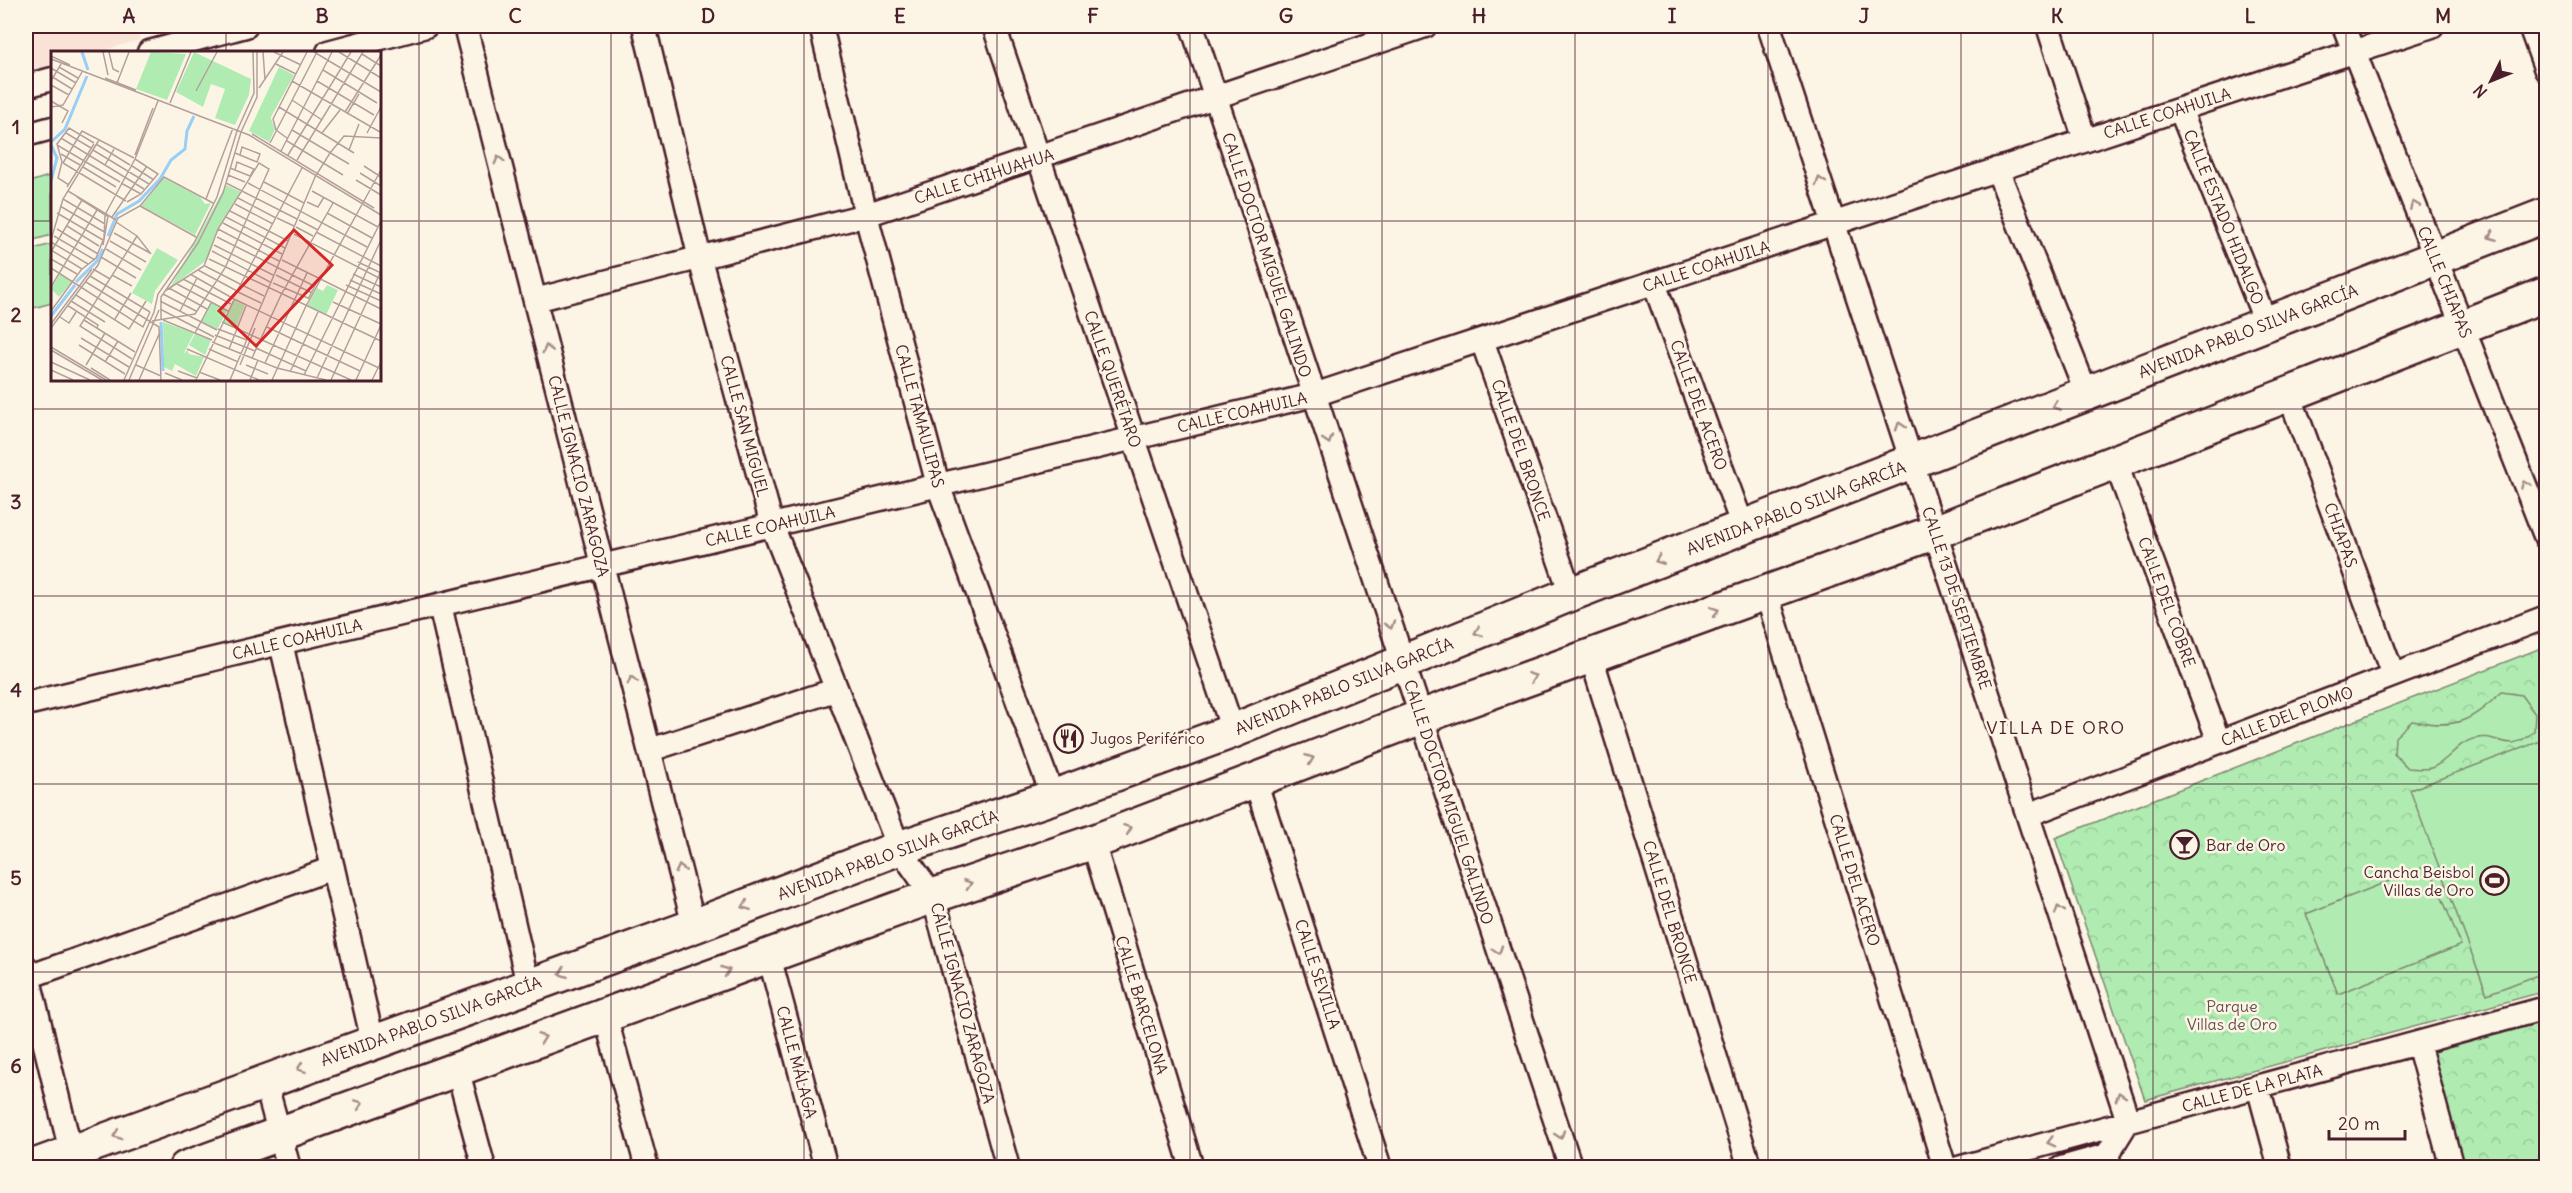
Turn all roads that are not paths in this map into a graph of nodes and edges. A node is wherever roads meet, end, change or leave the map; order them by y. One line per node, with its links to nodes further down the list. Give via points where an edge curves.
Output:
1 (246, 26): 14 (street)
2 (426, 26): 15 (street)
3 (465, 26): 34 (street, CALLE IGNACIO ZARAGOZA, one-way to 3)
4 (644, 26): 31 (street, CALLE SAN MIGUEL)
5 (821, 26): 27 (street, CALLE TAMAULIPAS)
6 (994, 26): 25 (street, CALLE QUERÉTARO)
7 (1192, 26): 20 (street, CALLE DOCTOR MIGUEL GALINDO)
8 (1425, 26): 20 (street, CALLE CHIHUAHUA)
9 (1769, 26): 29 (street, CALLE 13 DE SEPTIEMBRE, one-way to 9)
10 (2048, 26): 24 (street)
11 (2344, 26): 16 (street, CALLE CHIAPAS)
12 (2432, 26): 16 (street, CALLE COAHUILA)
13 (2530, 26): 17 (street)
14 (153, 51)
15 (332, 51)
16 (2353, 52): 21 (street, CALLE COAHUILA); 30 (street, CALLE CHIAPAS, one-way to 16)
17 (2547, 70)
18 (51, 79): 19 (street)
19 (26, 86)
20 (1215, 96): 25 (street, CALLE CHIHUAHUA); 40 (street, CALLE DOCTOR MIGUEL GALINDO)
21 (2180, 109): 24 (street, CALLE COAHUILA); 35 (street, CALLE ESTADO HIDALGO)
22 (51, 128): 23 (street)
23 (26, 135)
24 (2085, 140): 26 (street, CALLE COAHUILA)
25 (1039, 159): 27 (street, CALLE CHIHUAHUA); 41 (street, CALLE QUERÉTARO)
26 (1997, 169): 29 (street, CALLE COAHUILA); 38 (street)
27 (866, 215): 31 (street, CALLE CHIHUAHUA); 44 (street, CALLE TAMAULIPAS)
28 (2547, 215): 30 (main road, AVENIDA PABLO SILVA GARCÍA, one-way to 30)
29 (1834, 223): 32 (street, CALLE COAHUILA); 43 (street, CALLE 13 DE SEPTIEMBRE, one-way to 29)
30 (2435, 258): 35 (main road, AVENIDA PABLO SILVA GARCÍA); 36 (street, CALLE CHIAPAS)
31 (700, 260): 34 (street, CALLE CHIHUAHUA); 45 (street, CALLE SAN MIGUEL)
32 (1654, 283): 37 (street, CALLE COAHUILA); 46 (street, CALLE DEL ACERO)
33 (2547, 294): 36 (main road)
34 (535, 300): 49 (street, CALLE IGNACIO ZARAGOZA, one-way to 34)
35 (2267, 325): 38 (main road, AVENIDA PABLO SILVA GARCÍA)
36 (2462, 327): 39 (main road); 48 (street, CALLE CHIAPAS, one-way to 36)
37 (1482, 340): 40 (street, CALLE COAHUILA); 51 (street, CALLE DEL BRONCE)
38 (2086, 394): 43 (main road, AVENIDA PABLO SILVA GARCÍA, one-way to 43)
39 (2289, 394): 42 (main road); 57 (street, CHIAPAS)
40 (1314, 395): 41 (street, CALLE COAHUILA); 56 (street, CALLE DOCTOR MIGUEL GALINDO, one-way to 56)
41 (1134, 438): 44 (street, CALLE COAHUILA); 61 (street, CALLE QUERÉTARO)
42 (2115, 461): 47 (main road); 62 (street, CALLE DEL COBRE)
43 (1912, 463): 46 (main road, AVENIDA PABLO SILVA GARCÍA); 47 (street, CALLE 13 DE SEPTIEMBRE)
44 (938, 485): 45 (street, CALLE COAHUILA); 65 (street, CALLE TAMAULIPAS)
45 (772, 525): 49 (street, CALLE COAHUILA); 58 (street, CALLE SAN MIGUEL)
46 (1743, 526): 51 (main road, AVENIDA PABLO SILVA GARCÍA, one-way to 51)
47 (1935, 532): 50 (main road); 66 (street, CALLE 13 DE SEPTIEMBRE)
48 (2547, 538)
49 (602, 566): 52 (street, CALLE COAHUILA); 63 (street, CALLE IGNACIO ZARAGOZA, one-way to 49)
50 (1766, 592): 55 (main road, one-way to 50); 97 (street, CALLE DEL ACERO)
51 (1571, 594): 56 (main road, AVENIDA PABLO SILVA GARCÍA, one-way to 56)
52 (440, 605): 54 (street, CALLE COAHUILA); 74 (street)
53 (2547, 617): 57 (street, CALLE DEL PLOMO)
54 (281, 643): 59 (street, CALLE COAHUILA); 69 (street)
55 (1591, 657): 60 (main road, one-way to 55); 96 (street, CALLE DEL BRONCE)
56 (1402, 662): 60 (street, CALLE DOCTOR MIGUEL GALINDO); 61 (main road, AVENIDA PABLO SILVA GARCÍA)
57 (2393, 675): 62 (street, CALLE DEL PLOMO)
58 (835, 690): 63 (street); 68 (street, CALLE SAN MIGUEL)
59 (26, 704)
60 (1421, 717): 64 (main road, one-way to 60); 95 (street, CALLE DOCTOR MIGUEL GALINDO, one-way to 95)
61 (1233, 731): 65 (main road, AVENIDA PABLO SILVA GARCÍA)
62 (2218, 742): 66 (street, CALLE DEL PLOMO)
63 (650, 750): 71 (street, CALLE IGNACIO ZARAGOZA, one-way to 63)
64 (1255, 780): 67 (main road, one-way to 64); 94 (street, CALLE SEVILLA)
65 (1053, 797): 68 (main road, AVENIDA PABLO SILVA GARCÍA)
66 (2028, 815): 82 (street, CALLE 13 DE SEPTIEMBRE, one-way to 66)
67 (1093, 842): 70 (main road, one-way to 67); 93 (street, CALLE BARCELONA)
68 (899, 848): 70 (street, CALLE IGNACIO ZARAGOZA); 71 (main road, AVENIDA PABLO SILVA GARCÍA, one-way to 71)
69 (333, 868): 73 (street); 77 (street)
70 (933, 896): 72 (main road); 92 (street, CALLE IGNACIO ZARAGOZA)
71 (694, 926): 74 (main road, AVENIDA PABLO SILVA GARCÍA, one-way to 74)
72 (768, 956): 76 (main road, one-way to 72); 91 (street, CALLE MÁLAGA)
73 (27, 972): 84 (street)
74 (528, 985): 77 (main road, AVENIDA PABLO SILVA GARCÍA)
75 (2547, 1008): 78 (street, CALLE DE LA PLATA)
76 (605, 1015): 79 (main road, one-way to 76); 90 (street)
77 (373, 1042): 80 (main road, AVENIDA PABLO SILVA GARCÍA, one-way to 80)
78 (2418, 1043): 81 (street, CALLE DE LA PLATA); 101 (street)
79 (457, 1068): 83 (main road, one-way to 79); 89 (street)
80 (265, 1081): 83 (street); 84 (main road, AVENIDA PABLO SILVA GARCÍA, one-way to 84)
81 (2258, 1086): 82 (street, CALLE DE LA PLATA); 100 (street)
82 (2128, 1121): 85 (street); 98 (street, CALLE DE LA PLATA, one-way to 98)
83 (280, 1132): 87 (main road); 88 (street)
84 (71, 1152): 86 (main road, AVENIDA PABLO SILVA GARCÍA)
85 (2109, 1161): 99 (street)
86 (29, 1167)
87 (186, 1167)
88 (289, 1167)
89 (484, 1167)
90 (647, 1167)
91 (826, 1167)
92 (1008, 1167)
93 (1192, 1167)
94 (1380, 1167)
95 (1571, 1167)
96 (1750, 1167)
97 (1945, 1167)
98 (1958, 1167)
99 (2061, 1167)
100 (2280, 1167)
101 (2452, 1167)

